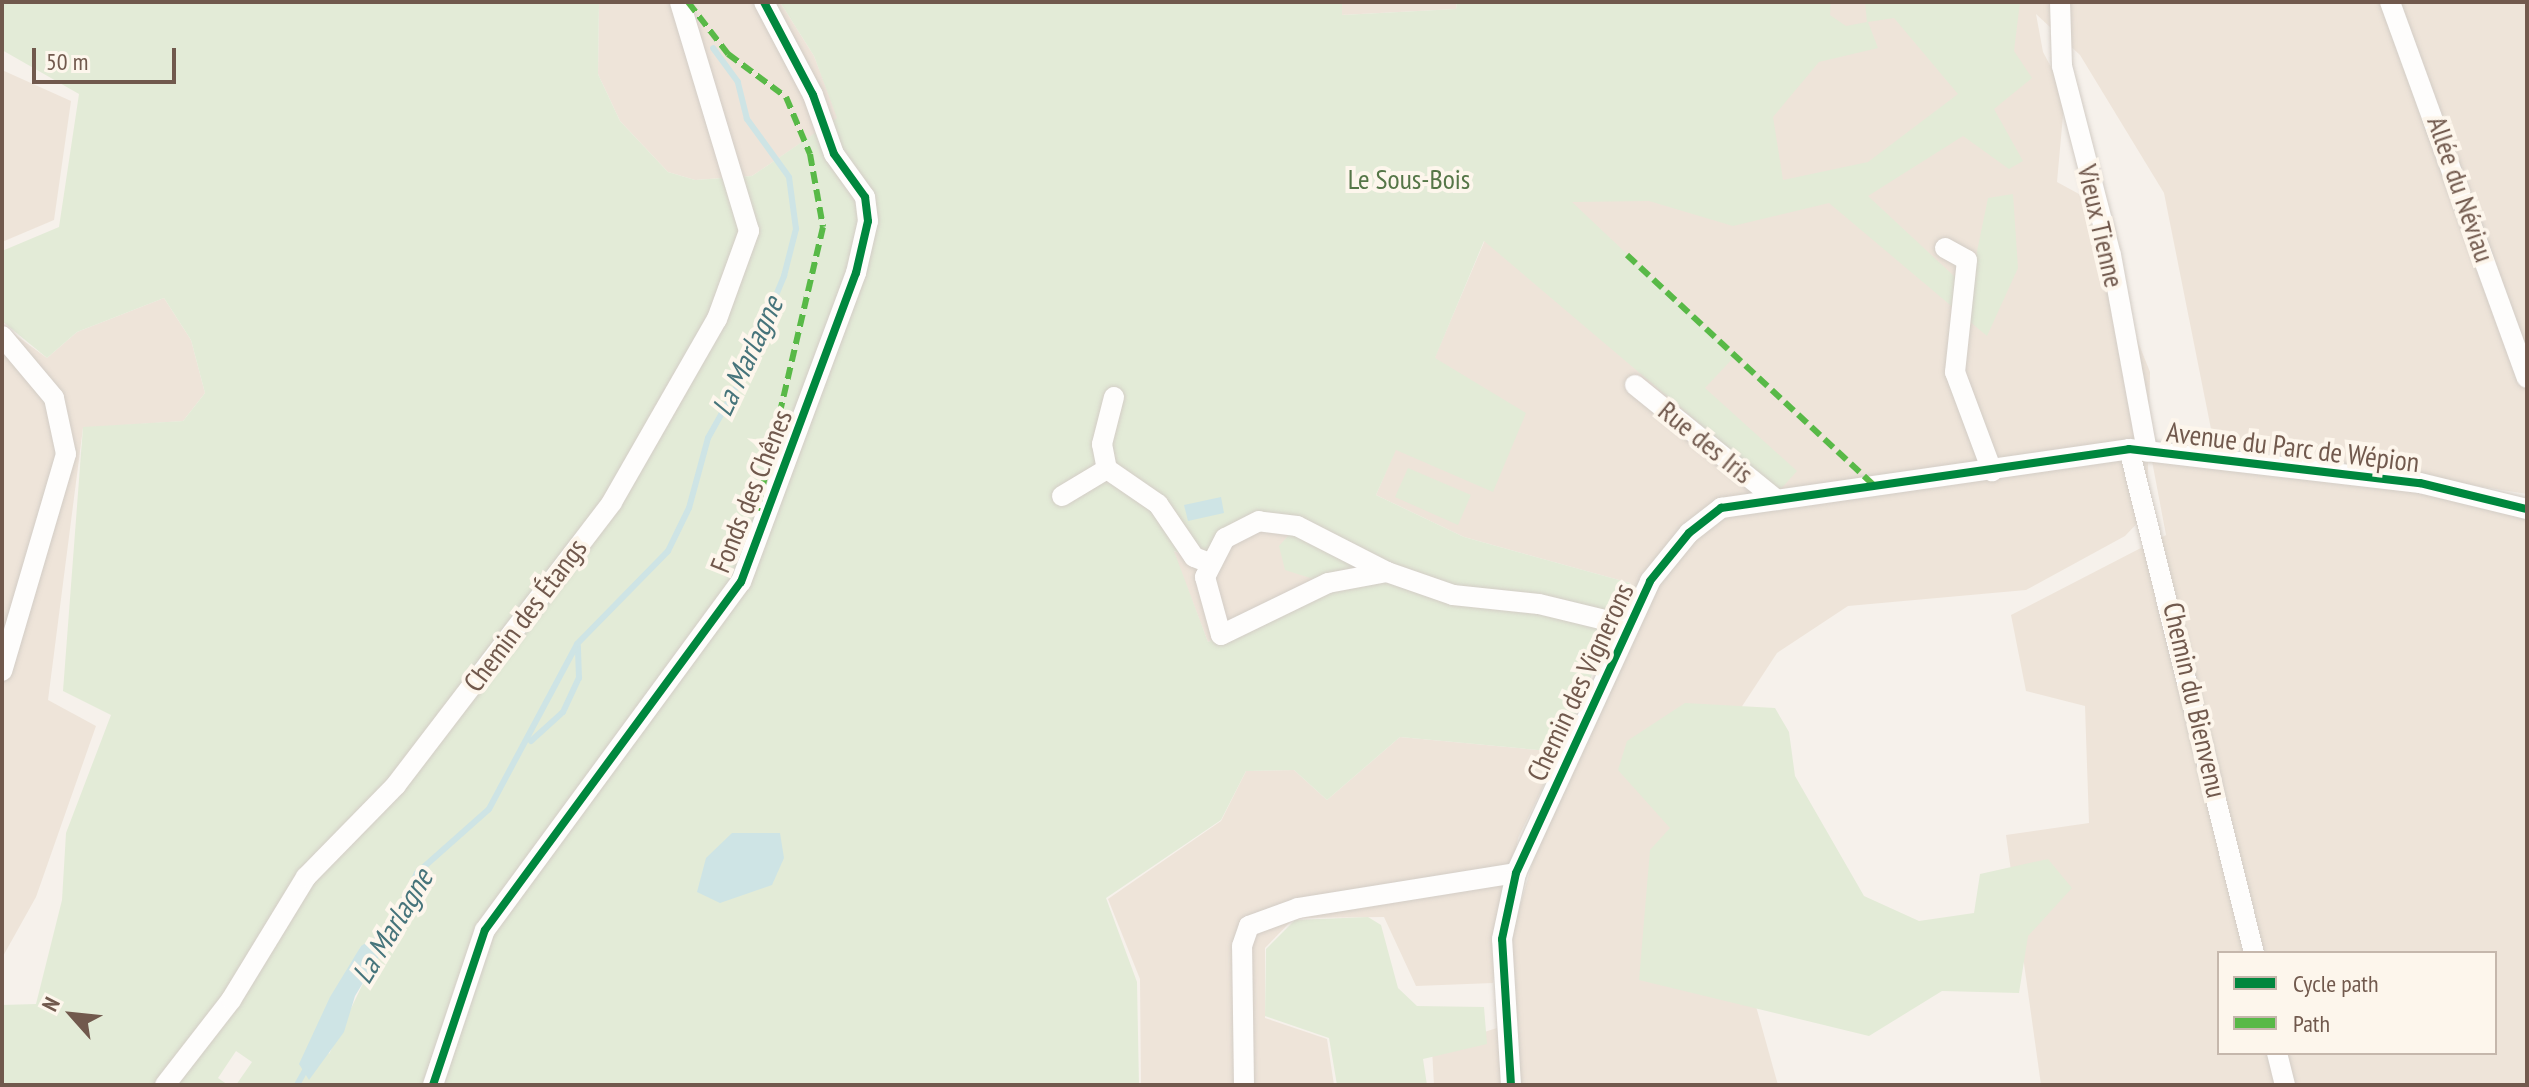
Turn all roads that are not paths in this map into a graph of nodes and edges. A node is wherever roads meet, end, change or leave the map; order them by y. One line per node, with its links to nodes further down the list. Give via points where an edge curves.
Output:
1 (680, 2): 23 (street, Chemin des Étangs, via 749,231 717,319 612,502 396,785 306,877 231,1000)
2 (764, 2): 24 (street, Fonds des Chênes, via 813,95 834,154 865,197 868,221 856,273 741,582 485,930)
3 (2060, 2): 10 (street, Vieux Tienne, via 2062,66 2111,255)
4 (2390, 2): 7 (street, Allée du Néviau)
5 (1945, 248): 12 (street, via 1967,260 1955,372)
6 (2, 336): 19 (street, via 54,398 66,454)
7 (2527, 378)
8 (1635, 385): 14 (street, Rue des Iris)
9 (1114, 397): 11 (street, via 1102,444)
10 (2138, 450): 12 (street, Chemin des Vignerons); 15 (street, Avenue du Parc de Wépion, via 2420,483); 21 (street, Chemin du Bienvenu)
11 (1107, 469): 13 (street, via 1076,481); 16 (street, via 1158,504 1194,557)
12 (1992, 471): 14 (street, Chemin des Vignerons)
13 (1062, 496)
14 (1777, 500): 18 (street, Chemin des Vignerons, via 1721,508 1689,533)
15 (2527, 509)
16 (1210, 563): 17 (street, via 1225,538 1259,521 1297,526); 17 (street, via 1205,577 1221,635 1328,583)
17 (1387, 572): 18 (street, via 1453,595 1539,604)
18 (1626, 625): 20 (street, Chemin des Vignerons)
19 (2, 671)
20 (1516, 873): 25 (street, via 1298,908 1249,926 1242,946); 26 (street, Chemin des Vignerons, via 1502,939)
21 (2254, 951)
22 (2278, 1055): 27 (street)
23 (165, 1085)
24 (433, 1085)
25 (1244, 1085)
26 (1511, 1085)
27 (2285, 1085)

